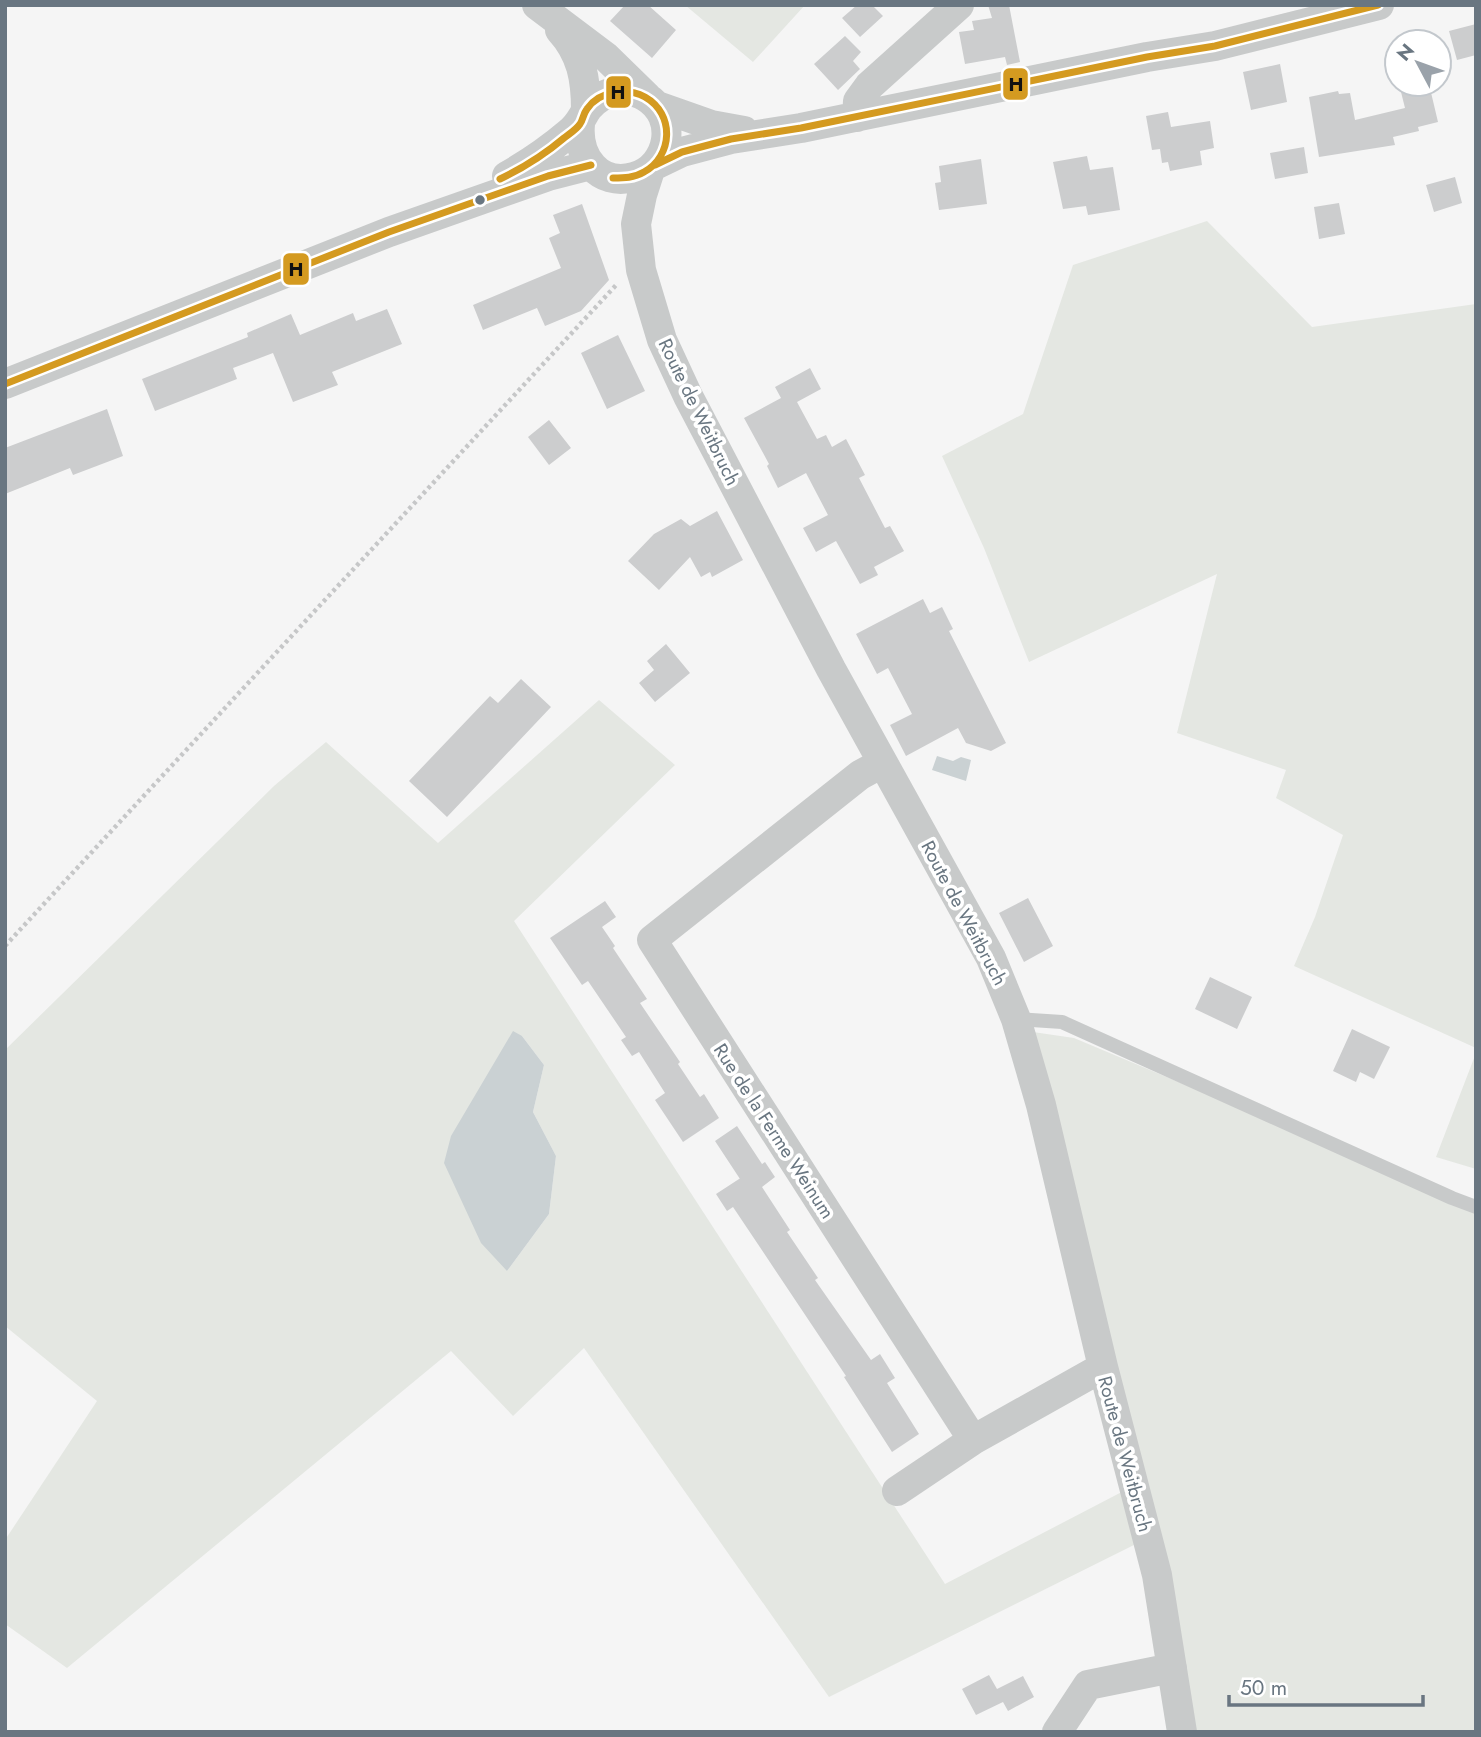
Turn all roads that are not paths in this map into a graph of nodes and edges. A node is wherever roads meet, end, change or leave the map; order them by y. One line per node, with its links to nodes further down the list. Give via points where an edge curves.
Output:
1 (959, 5): 6 (street, via 869,86 858,101)
2 (1379, 5): 6 (street, via 1215,46)
3 (538, 6): 4 (street, Route de Weitbruch, via 606,57); 5 (street, Route de Weitbruch, via 576,51 583,69)
4 (652, 102): 5 (street, via 634,92 607,93); 7 (street, via 711,125); 8 (street, Route de Weitbruch, via 667,129 667,142)
5 (583, 117): 9 (street, Route de Weitbruch, via 579,139 583,153); 11 (street, via 539,158)
6 (857, 117): 7 (street)
7 (762, 133): 8 (street, via 682,152)
8 (653, 168): 9 (street, via 627,179); 10 (street, Route de Weitbruch)
9 (597, 170): 10 (street, Route de Weitbruch, via 614,186); 11 (street, via 548,176)
10 (636, 224): 13 (street, Route de Weitbruch, via 641,270 662,340)
11 (388, 232): 12 (street)
12 (5, 384)
13 (882, 763): 14 (street, Route de Weitbruch, via 991,958); 17 (street, Rue de la Ferme Weinum, via 860,775 652,940)
14 (1016, 1019): 15 (lane, via 1062,1022); 16 (street, Route de Weitbruch, via 1041,1105)
15 (1476, 1206)
16 (1102, 1367): 17 (street); 19 (street, Route de Weitbruch, via 1157,1575)
17 (973, 1440): 18 (street)
18 (897, 1491)
19 (1172, 1668): 20 (street, via 1088,1685); 21 (street, Route de Weitbruch)
20 (1056, 1732)
21 (1182, 1732)

